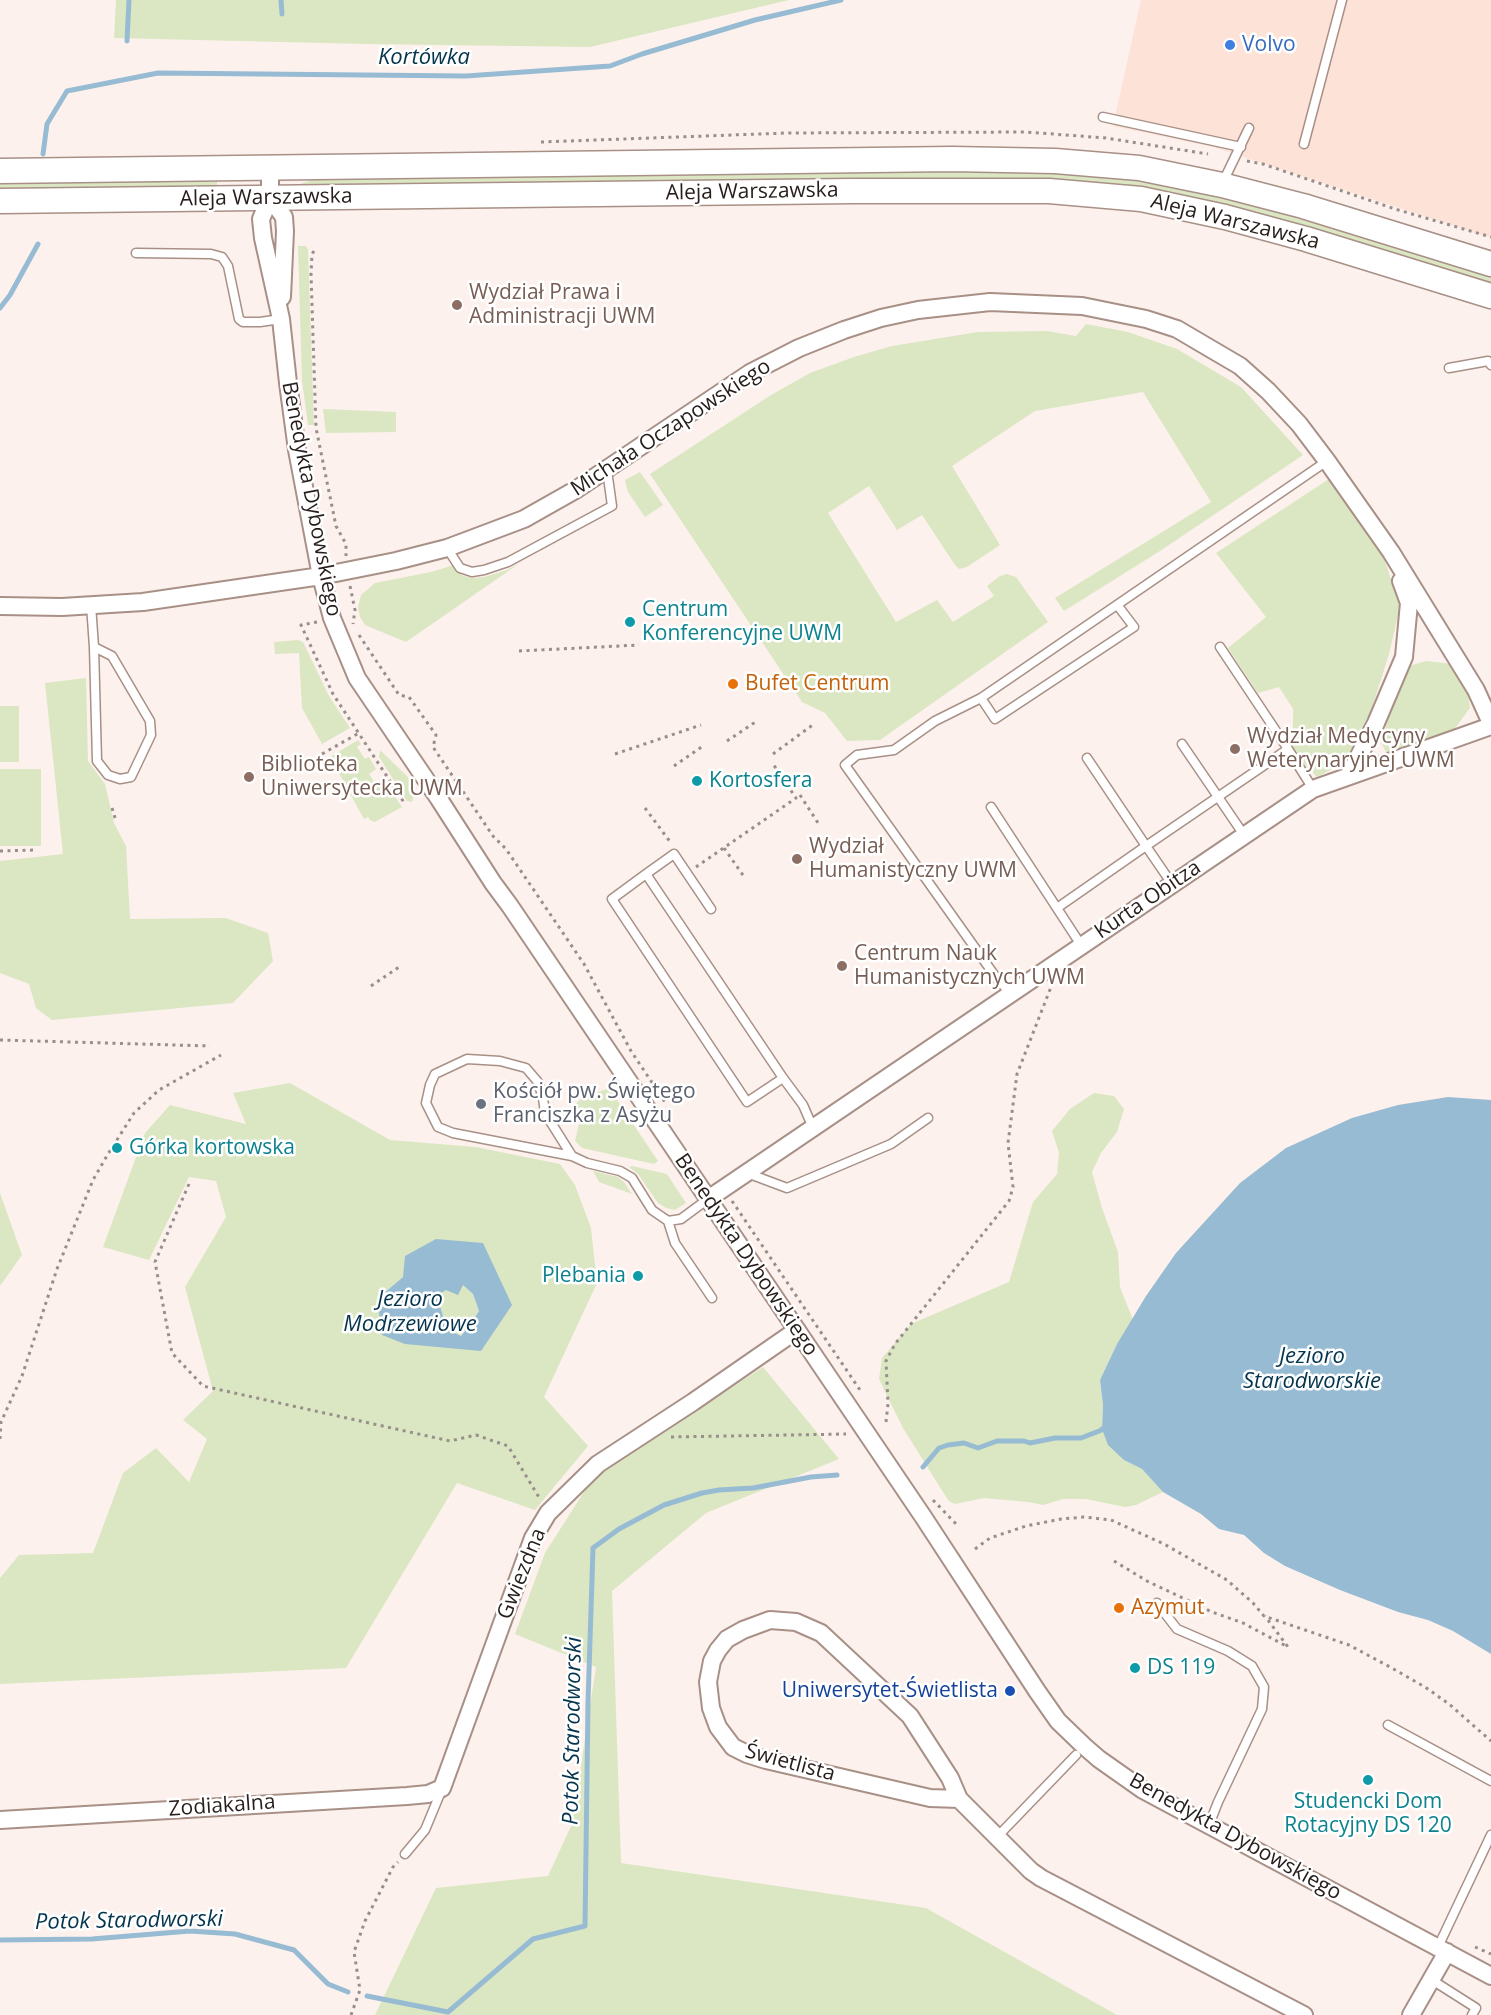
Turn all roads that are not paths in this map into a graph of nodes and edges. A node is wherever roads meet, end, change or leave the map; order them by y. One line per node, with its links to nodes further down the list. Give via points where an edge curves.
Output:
1 (1342, 0): 4 (lane)
2 (1103, 117): 5 (lane)
3 (1249, 128): 5 (lane)
4 (1304, 144)
5 (1241, 147): 8 (lane)
6 (270, 168): 7 (main road, Aleja Warszawska); 8 (main road, Aleja Warszawska, via 952,159 1139,168); 9 (street, Benedykta Dybowskiego)
7 (0, 171)
8 (1222, 185): 12 (main road, Aleja Warszawska)
9 (270, 198): 10 (main road, Aleja Warszawska); 13 (main road, Aleja Warszawska, via 1049,191 1141,199 1225,217); 14 (street, Benedykta Dybowskiego, via 261,219); 14 (street, Benedykta Dybowskiego, via 284,217)
10 (0, 201)
11 (136, 253): 14 (lane, via 222,257 228,266 239,319 248,323)
12 (1491, 264)
13 (1491, 296)
14 (281, 319): 21 (street, Benedykta Dybowskiego, via 297,450)
15 (1490, 362): 16 (lane)
16 (1449, 368)
17 (1327, 461): 18 (street, Michała Oczapowskiego, via 1299,424 1250,374 1177,329 1082,306 990,302 881,318 800,348 750,373); 20 (street, Michała Oczapowskiego); 24 (lane)
18 (607, 470): 19 (street, Michała Oczapowskiego, via 524,519); 19 (lane, via 612,506 508,562 472,572 460,568)
19 (447, 548): 21 (street, Michała Oczapowskiego)
20 (1391, 552): 28 (street, Michała Oczapowskiego, via 1476,690); 32 (street, Michała Oczapowskiego, via 1409,603 1404,657)
21 (321, 576): 22 (street, Michała Oczapowskiego, via 143,602); 49 (street, Benedykta Dybowskiego, via 332,618 357,678)
22 (91, 605): 23 (street, Michała Oczapowskiego); 25 (lane)
23 (0, 606)
24 (1118, 606): 27 (lane); 27 (lane, via 1134,627 995,719)
25 (94, 647): 25 (lane, via 112,656 150,721 151,735 131,777 108,775 97,761)
26 (1221, 647): 30 (lane)
27 (981, 698): 43 (lane, via 935,721 894,750 857,755 845,765)
28 (1491, 725): 32 (street, Kurta Obitza)
29 (1182, 744): 34 (lane)
30 (1288, 749): 33 (lane); 34 (lane)
31 (1087, 758): 37 (lane)
32 (1349, 776): 33 (street, Kurta Obitza)
33 (1313, 789): 36 (street, Kurta Obitza)
34 (1218, 796): 36 (lane); 37 (lane)
35 (991, 807): 40 (lane)
36 (1244, 835): 39 (street, Kurta Obitza)
37 (1146, 846): 39 (lane); 40 (lane)
38 (646, 874): 41 (lane, via 674,854); 44 (lane); 44 (lane, via 612,899 747,1102)
39 (1172, 884): 42 (street, Kurta Obitza)
40 (1057, 908): 42 (lane)
41 (711, 909)
42 (1081, 945): 43 (street, Kurta Obitza)
43 (1010, 993): 46 (street, Kurta Obitza)
44 (783, 1078): 46 (lane, via 803,1105)
45 (928, 1118): 48 (lane, via 891,1144 787,1188)
46 (813, 1128): 48 (street, Kurta Obitza)
47 (572, 1156): 47 (lane, via 545,1113 538,1082 526,1068 467,1059 435,1074 426,1103 438,1126 453,1133); 50 (lane, via 632,1178 652,1210)
48 (747, 1173): 49 (street, Kurta Obitza)
49 (708, 1199): 50 (lane, via 681,1219); 52 (street, Benedykta Dybowskiego)
50 (668, 1221): 51 (lane, via 675,1243)
51 (712, 1298)
52 (797, 1330): 57 (street, Gwiezdna, via 598,1464 548,1513 533,1538); 60 (street, Benedykta Dybowskiego, via 1058,1721 1099,1759 1143,1790)
53 (1157, 1603): 60 (lane, via 1177,1629 1252,1666 1264,1687 1262,1709)
54 (1388, 1725): 56 (lane)
55 (1076, 1755): 62 (lane)
56 (1491, 1781)
57 (442, 1788): 59 (street, Zodiakalna, via 407,1796); 63 (lane, Gwiezdna, via 425,1830)
58 (959, 1799): 58 (street, Świetlista, via 910,1716 821,1633 796,1622 770,1620 727,1639 718,1650 708,1682 711,1708 718,1727 733,1747 766,1760 930,1798); 62 (street, Świetlista)
59 (0, 1820)
60 (1209, 1826): 64 (street, Benedykta Dybowskiego)
61 (1491, 1835): 64 (lane)
62 (997, 1837): 67 (street, Świetlista, via 1041,1878)
63 (405, 1854)
64 (1443, 1950): 65 (street, Benedykta Dybowskiego); 66 (street)
65 (1491, 1976)
66 (1432, 1980): 68 (street); 69 (lane, via 1476,2008)
67 (1304, 2015)
68 (1411, 2015)
69 (1472, 2015)

